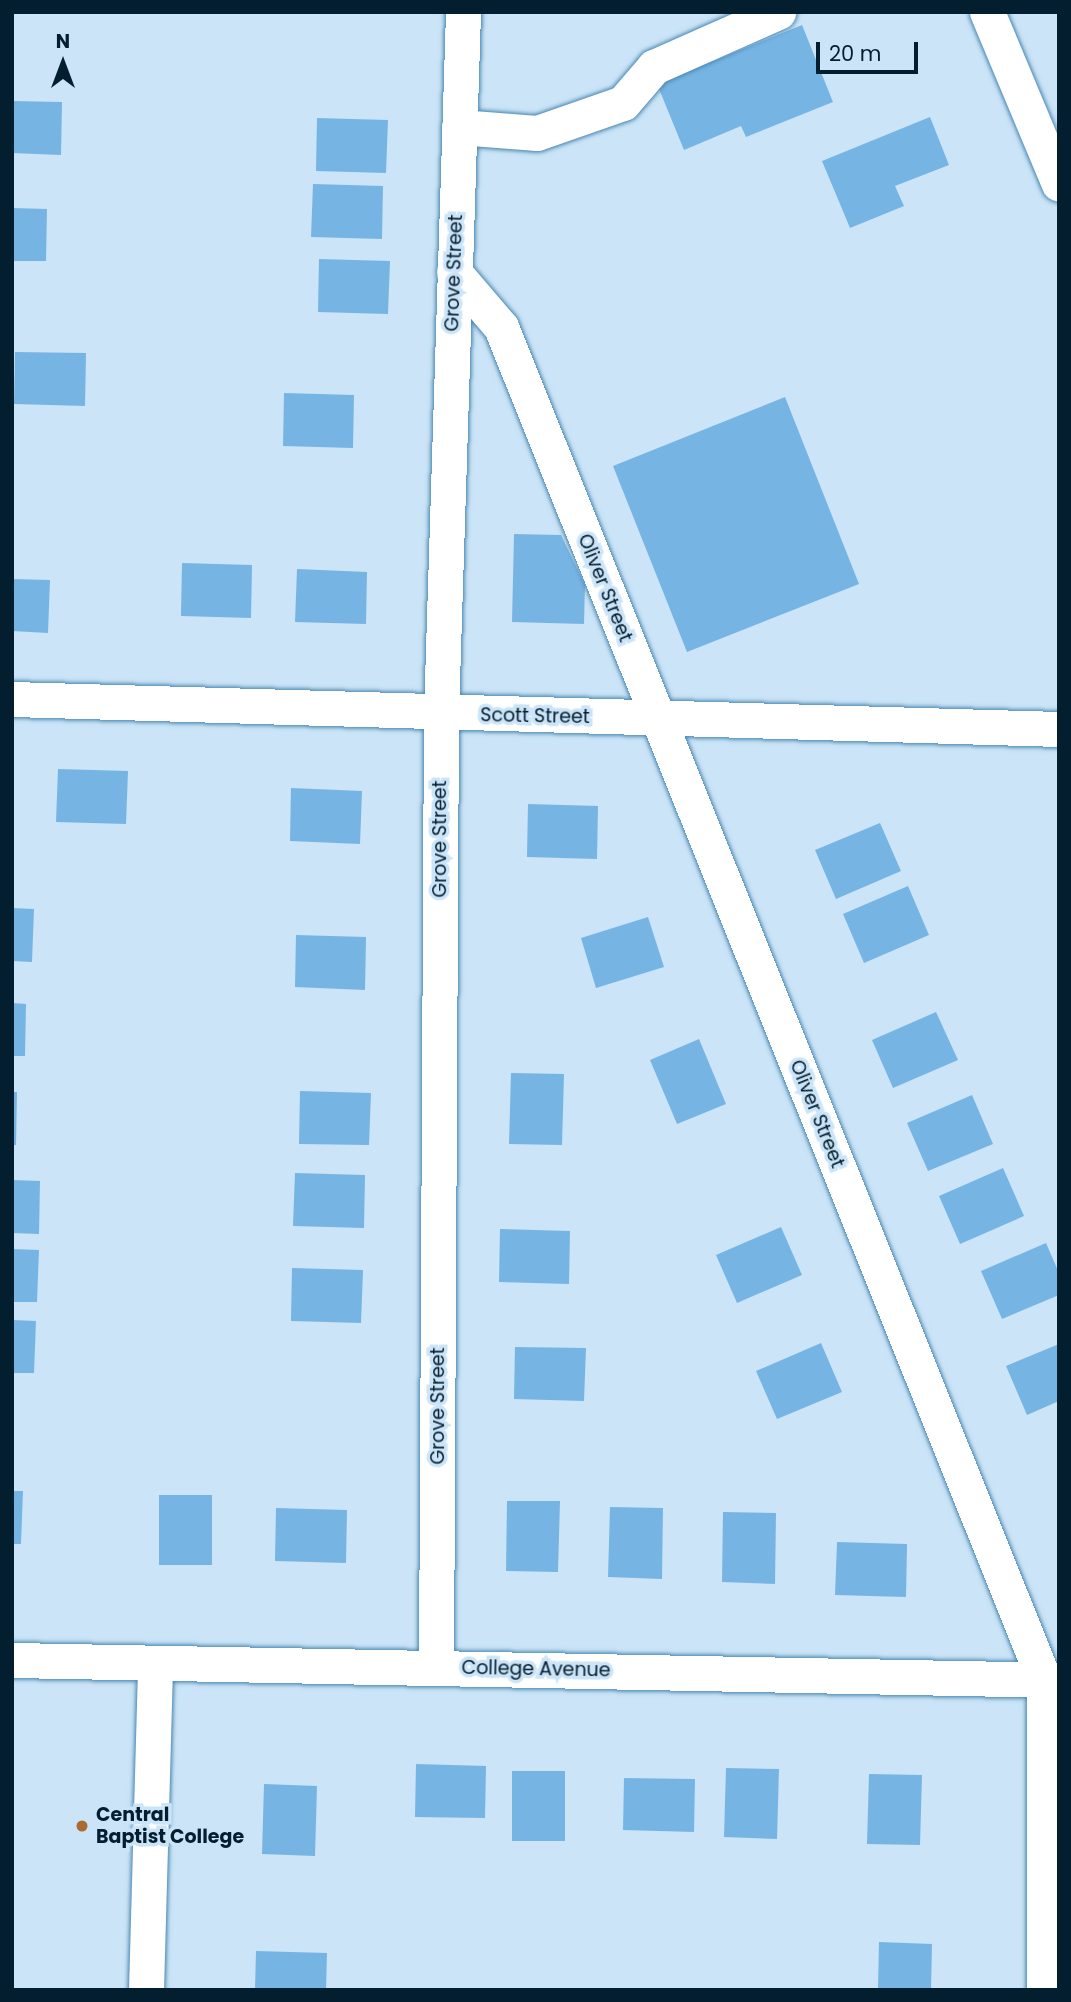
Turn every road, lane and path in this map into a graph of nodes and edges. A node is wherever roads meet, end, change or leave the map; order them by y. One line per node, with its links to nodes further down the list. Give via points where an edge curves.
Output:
1 (463, 12): 4 (street, Grove Street)
2 (778, 12): 4 (street, via 654,67 623,103 537,134)
3 (987, 12): 5 (street)
4 (459, 127): 6 (street, Grove Street)
5 (1059, 184)
6 (454, 272): 8 (street, Grove Street); 9 (street, Oliver Street, via 501,327)
7 (12, 699): 8 (street, Scott Street)
8 (441, 713): 9 (street, Scott Street); 13 (street, Grove Street)
9 (658, 719): 10 (street, Scott Street); 14 (street, Oliver Street)
10 (1059, 729)
11 (12, 1660): 12 (street, College Avenue)
12 (155, 1663): 13 (street, College Avenue); 15 (street)
13 (436, 1667): 14 (street, College Avenue)
14 (1051, 1680): 16 (street, Oliver Street)
15 (146, 1990)
16 (1044, 1990)

